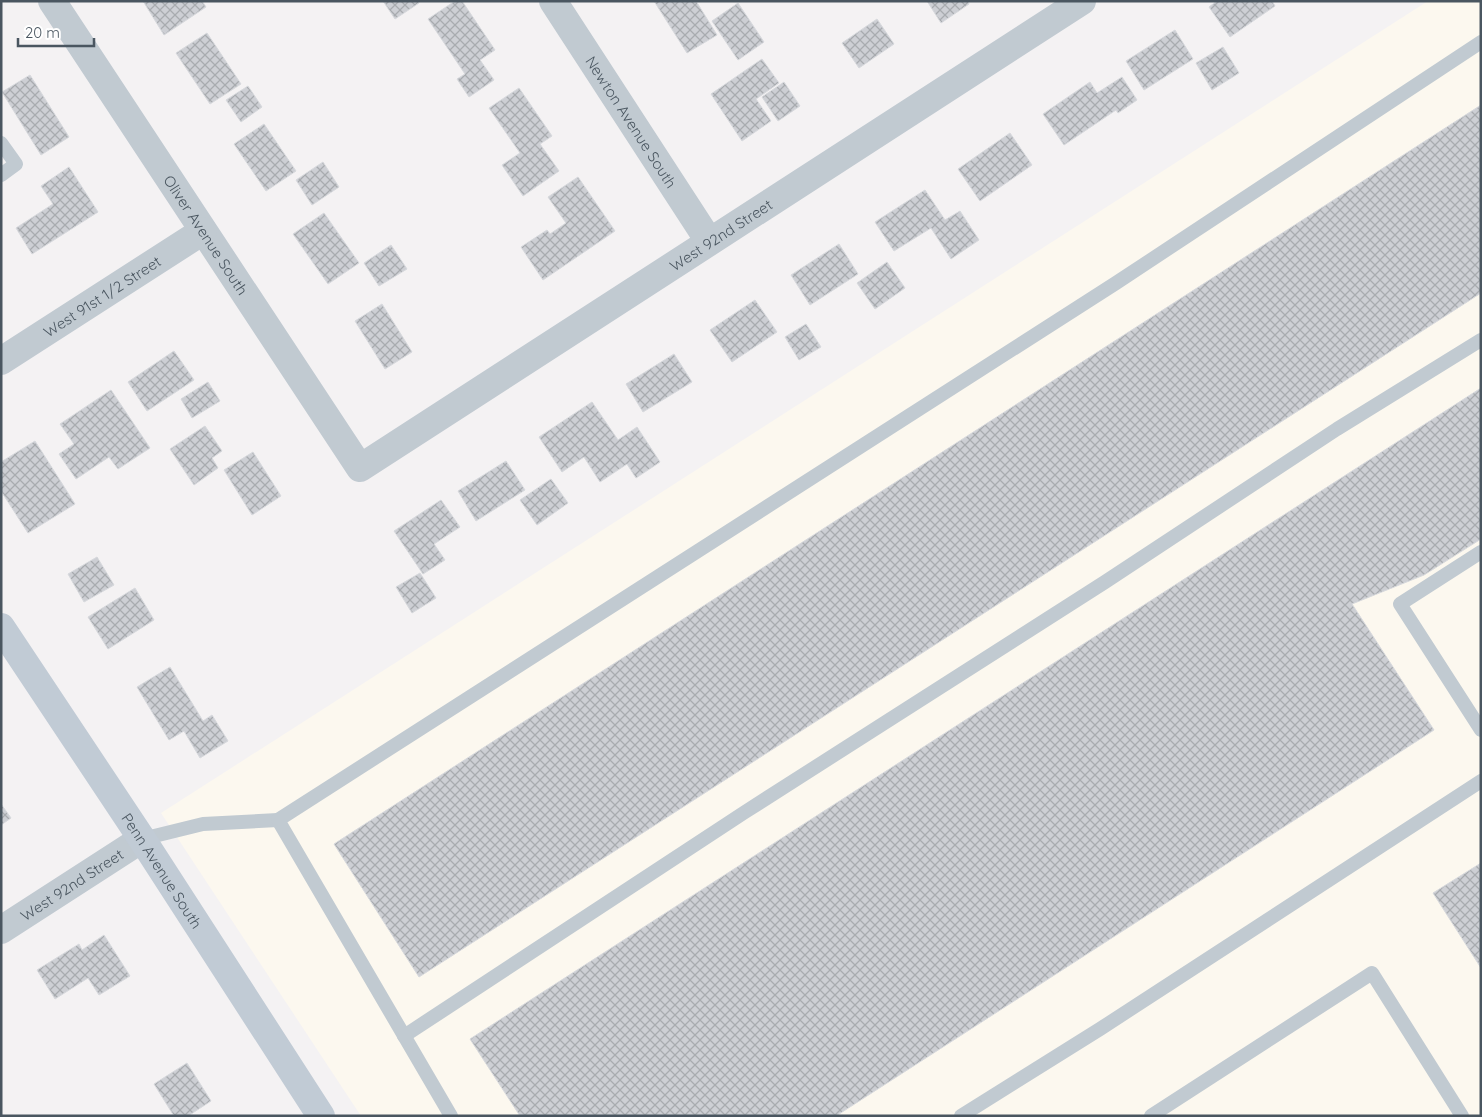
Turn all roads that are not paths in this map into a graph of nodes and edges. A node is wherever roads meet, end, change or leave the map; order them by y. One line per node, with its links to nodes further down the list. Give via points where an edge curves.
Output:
1 (52, 1): 7 (street, Oliver Avenue South)
2 (553, 1): 8 (street, Newton Avenue South)
3 (1065, 6): 8 (street, West 92nd Street)
4 (1481, 42): 16 (lane, via 1099,293)
5 (1, 143): 6 (lane, via 16,164)
6 (1, 175)
7 (203, 231): 10 (street, West 91st 1/2 Street); 11 (street, Oliver Avenue South)
8 (709, 242): 11 (street, West 92nd Street)
9 (1481, 340): 19 (lane, via 1337,429 1105,582 744,812)
10 (1, 361)
11 (360, 468)
12 (1481, 552): 14 (lane, via 1400,604)
13 (1, 627): 17 (main road, Penn Avenue South)
14 (1481, 730)
15 (1481, 781): 22 (lane)
16 (278, 820): 17 (lane, via 203,824); 19 (lane)
17 (142, 840): 18 (street, West 92nd Street); 20 (main road, Penn Avenue South)
18 (1, 930)
19 (404, 1036): 21 (lane)
20 (322, 1116)
21 (450, 1116)
22 (961, 1116)
23 (1151, 1116): 24 (lane, via 1372,973)
24 (1462, 1116)

